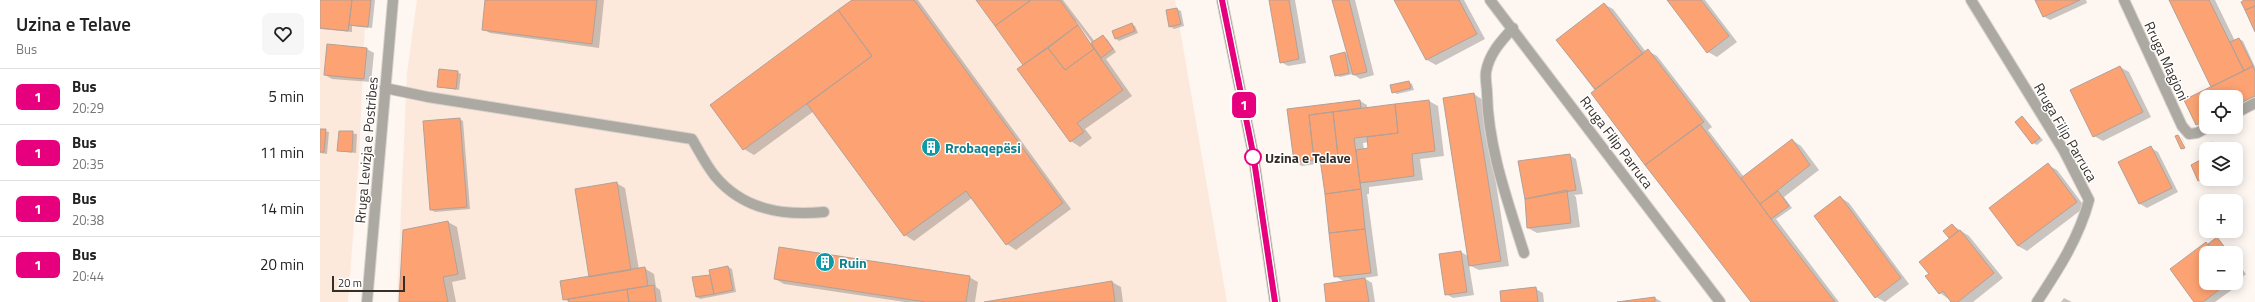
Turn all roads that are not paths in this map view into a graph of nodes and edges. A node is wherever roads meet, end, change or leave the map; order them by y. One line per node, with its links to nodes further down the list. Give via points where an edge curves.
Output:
1 (393, 0): 7 (street, Rruga Levizja e Postribes)
2 (1222, 0): 14 (main road, via 1253,153)
3 (1490, 0): 6 (street, Rruga Filip Parruca)
4 (1971, 0): 16 (street, Rruga Filip Parruca, via 2064,151 2089,200 2083,222 2063,264)
5 (2124, 0): 10 (street, Rruga Magjoni, via 2182,126 2189,134)
6 (1512, 28): 12 (street, via 1496,46 1486,72 1487,106 1494,149); 15 (street, Rruga Filip Parruca)
7 (385, 88): 11 (street, via 428,98 692,139 715,176 738,199 768,210 805,214); 13 (street, Rruga Levizja e Postribes)
8 (2255, 103): 9 (street)
9 (2243, 109)
10 (2199, 132)
11 (824, 212)
12 (1524, 254)
13 (367, 302)
14 (1275, 302)
15 (1720, 302)
16 (2036, 302)

